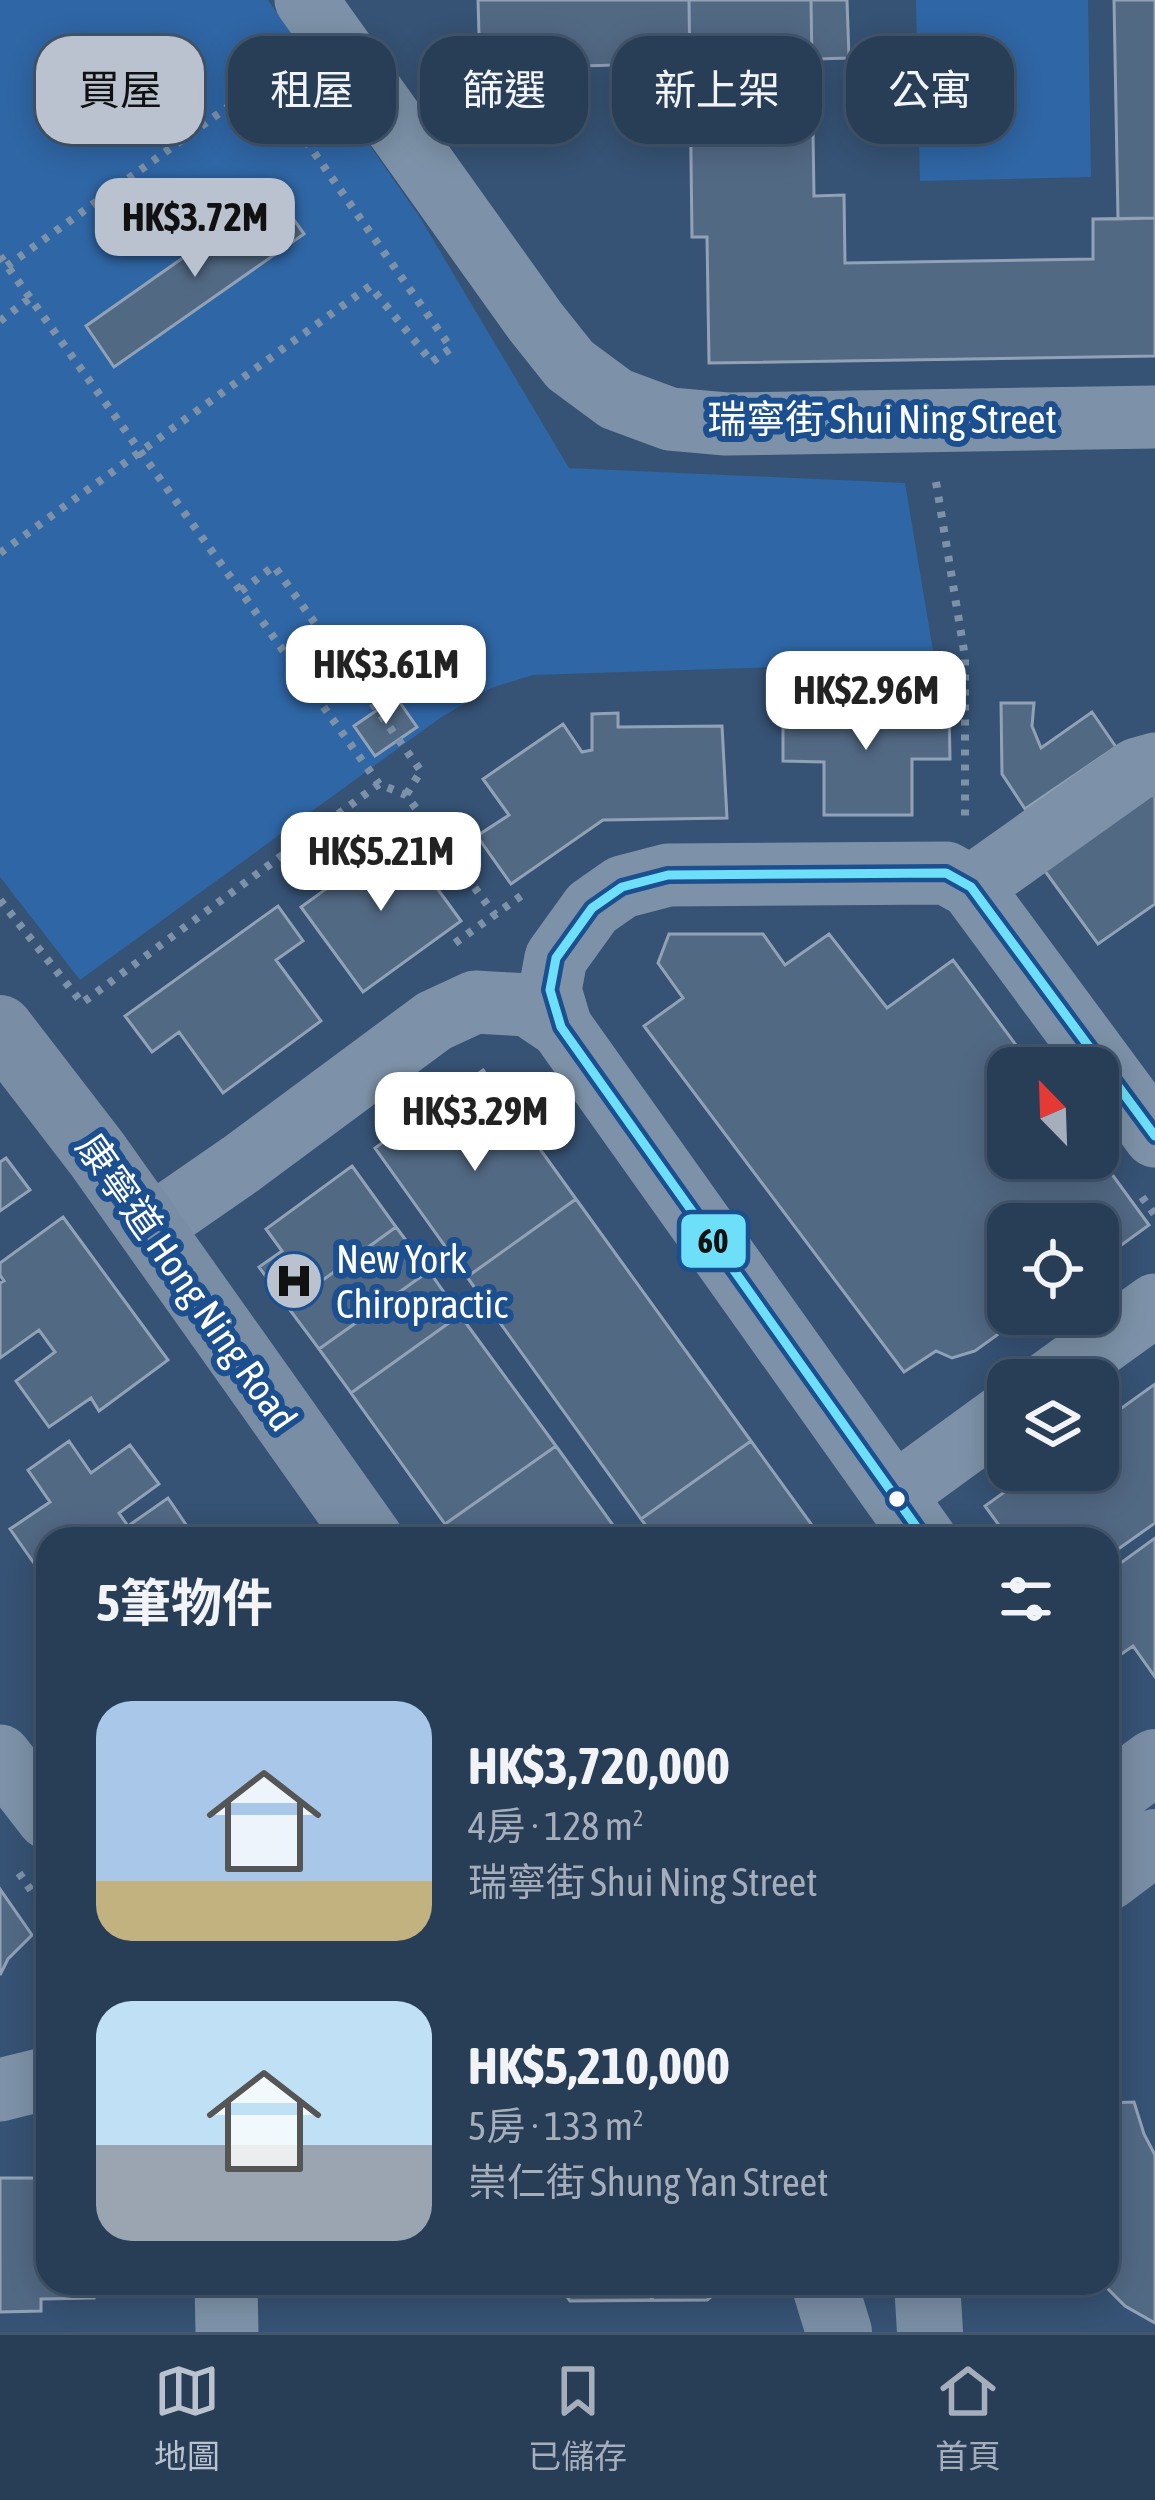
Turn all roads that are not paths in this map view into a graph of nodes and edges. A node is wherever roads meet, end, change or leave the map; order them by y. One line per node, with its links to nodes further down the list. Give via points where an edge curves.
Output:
1 (306, 0): 2 (street, 瑞寧街 Shui Ning Street, via 535,320 570,365 616,399 670,419 726,424)
2 (1155, 417)
3 (1155, 764): 4 (street)
4 (971, 887): 5 (street, via 946,873 808,873 668,875 622,887 592,908 556,958 550,990); 7 (street)
5 (561, 1027): 8 (street, via 528,1005 475,1002 434,1022); 12 (street)
6 (0, 1028): 8 (main road, 康寧道 Hong Ning Road)
7 (1155, 1136)
8 (150, 1227): 13 (main road, 康寧道 Hong Ning Road)
9 (1155, 1304): 10 (street)
10 (1080, 1359)
11 (987, 1434): 12 (street)
12 (909, 1517)
13 (361, 1527)
14 (0, 1756): 15 (street)
15 (31, 1842)
16 (1155, 1842): 17 (main road)
17 (1119, 1869)
18 (36, 2082): 19 (street)
19 (0, 2092): 20 (street)
20 (36, 2094)
21 (226, 2295): 24 (street)
22 (828, 2295): 25 (main road)
23 (928, 2295): 26 (main road)
24 (227, 2332)
25 (839, 2332)
26 (930, 2332)

